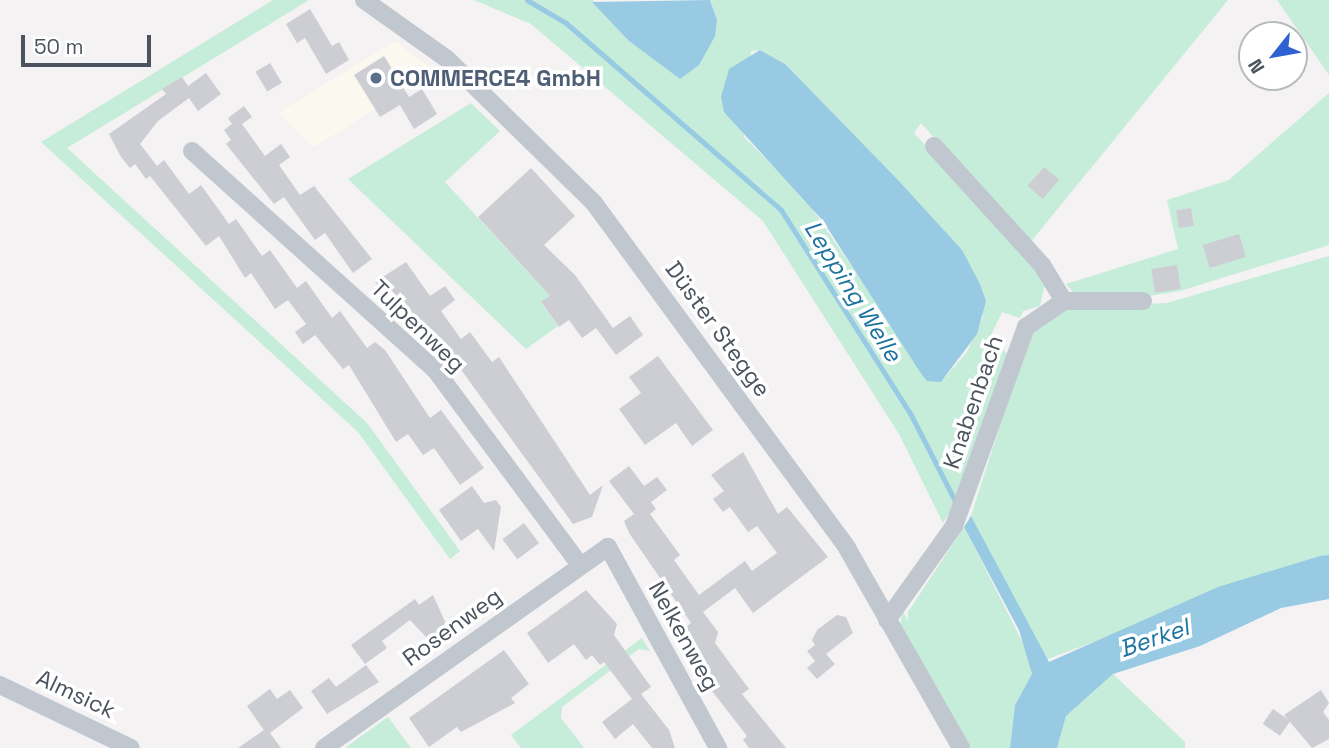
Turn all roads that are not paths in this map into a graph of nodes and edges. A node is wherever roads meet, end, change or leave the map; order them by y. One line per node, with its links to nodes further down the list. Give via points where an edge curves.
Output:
1 (364, 0): 8 (street, Düster Stegge, via 456,67 594,203 847,548)
2 (934, 146): 4 (street, via 1042,265)
3 (192, 150): 7 (street, Tulpenweg, via 436,371)
4 (1064, 301): 5 (street); 8 (street, Knabenbach, via 1026,327 954,526)
5 (1143, 301)
6 (608, 547): 7 (street, Rosenweg); 12 (street, Nelkenweg)
7 (580, 565): 11 (street, Rosenweg)
8 (887, 620): 13 (street, Düster Stegge)
9 (0, 685): 10 (street, Almsick)
10 (131, 748)
11 (324, 748)
12 (718, 748)
13 (961, 748)

